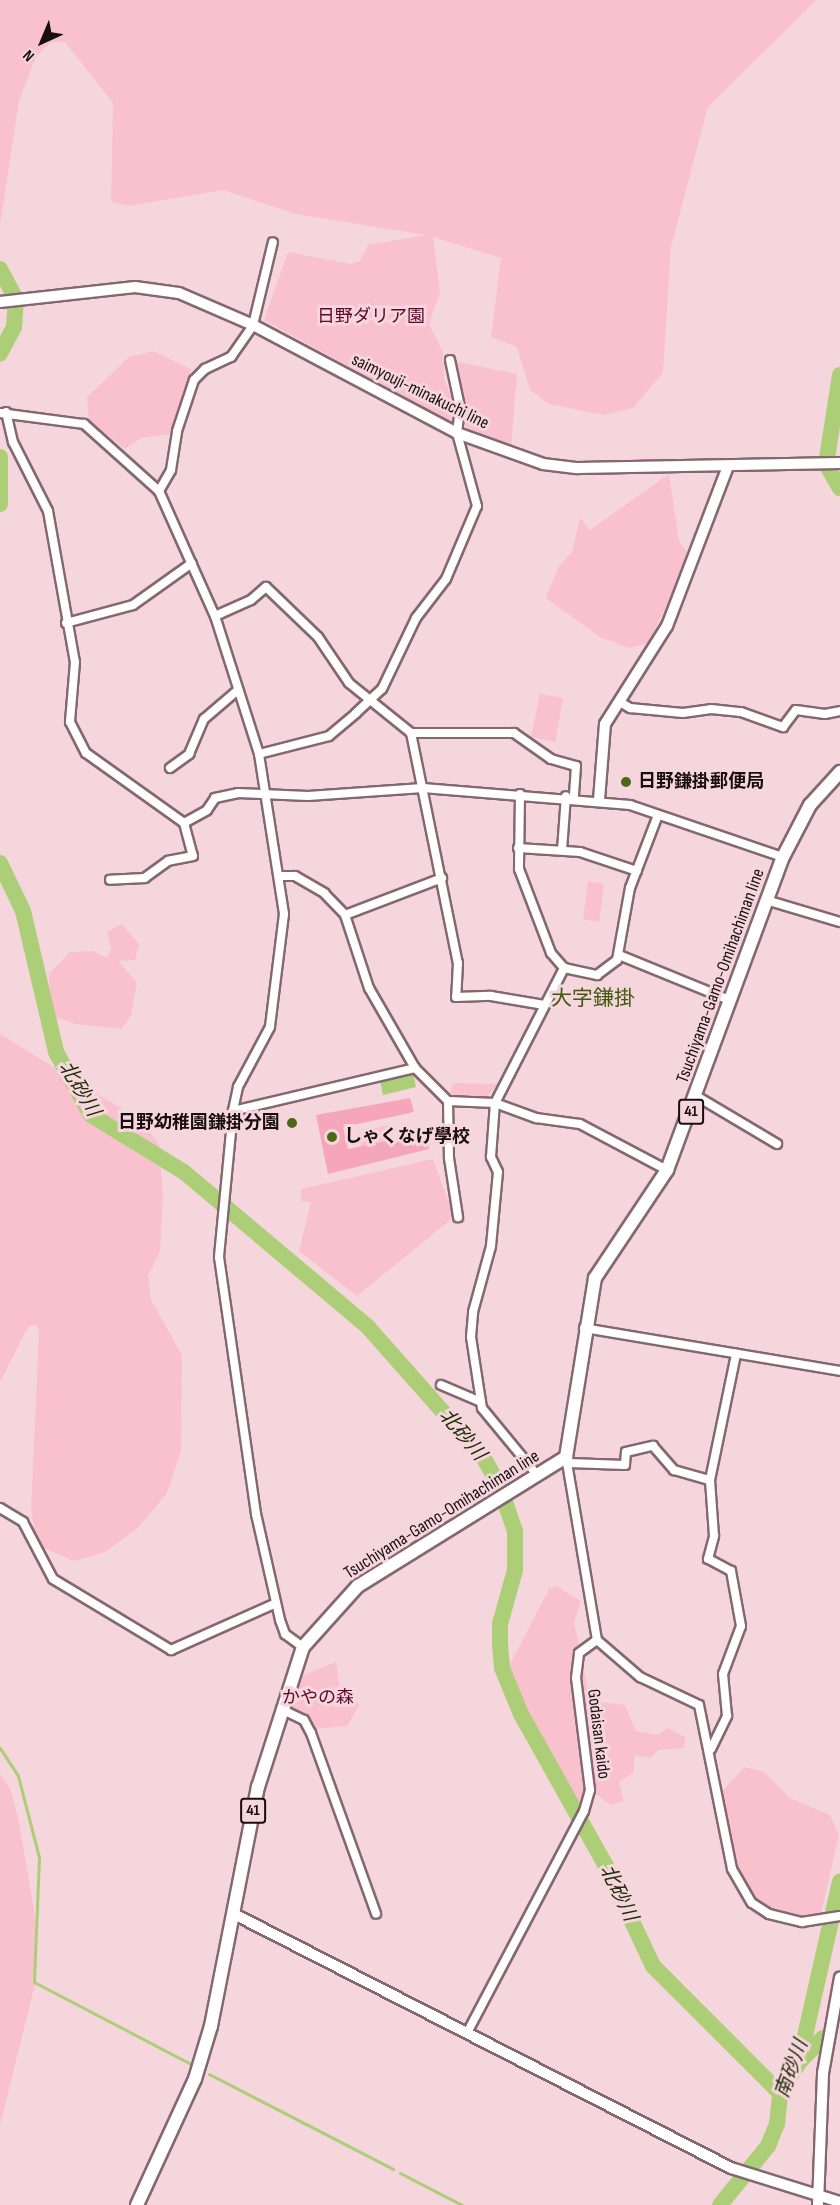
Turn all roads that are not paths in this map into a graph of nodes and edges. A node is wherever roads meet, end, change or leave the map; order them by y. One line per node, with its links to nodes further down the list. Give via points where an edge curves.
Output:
1 (273, 242): 3 (street)
2 (0, 302): 3 (street, saimyouji-minakuchi line, via 135,287 188,296)
3 (254, 325): 6 (street, saimyouji-minakuchi line); 9 (street, via 231,357 205,369 194,380 171,470)
4 (450, 360): 6 (street, via 460,407)
5 (3, 413): 9 (street, via 84,424); 12 (street, via 13,442 48,511)
6 (456, 433): 8 (street, saimyouji-minakuchi line, via 543,464 578,468); 14 (street, via 477,506 473,522 440,592 416,618 382,689)
7 (839, 463): 8 (street, saimyouji-minakuchi line)
8 (728, 466): 15 (street, via 680,597 644,669)
9 (159, 491): 10 (street)
10 (192, 563): 11 (street); 12 (street, via 133,606)
11 (214, 616): 13 (street); 14 (street, via 251,600 266,587 318,637 349,683)
12 (66, 623): 27 (street, via 75,662 68,711 86,753)
13 (238, 690): 18 (street); 19 (street, via 204,719 189,754)
14 (369, 702): 17 (street); 18 (street, via 329,736)
15 (620, 702): 16 (street, via 630,708 683,713 711,709 741,712 783,727 796,710 825,714); 25 (street, via 602,736)
16 (840, 711)
17 (411, 733): 21 (street); 24 (street, via 513,733 551,759 576,766)
18 (259, 754): 23 (street)
19 (170, 768)
20 (840, 772): 30 (main road, Tsuchiyama-Gamo-Omihachiman line / 41, via 810,805)
21 (423, 788): 22 (street); 23 (street); 33 (street)
22 (520, 794): 24 (street); 28 (street)
23 (266, 795): 27 (street, via 215,798 207,810); 32 (street)
24 (570, 797): 25 (street); 29 (street)
25 (599, 800): 26 (street)
26 (658, 814): 30 (street); 31 (street)
27 (184, 824): 34 (street, via 193,856 168,861 145,878)
28 (518, 848): 29 (street); 39 (street, via 519,869 540,913 551,953)
29 (562, 850): 31 (street, via 609,858)
30 (783, 856): 35 (main road, Tsuchiyama-Gamo-Omihachiman line / 41)
31 (637, 871): 38 (street)
32 (281, 876): 36 (street, via 296,876 324,893); 46 (street, via 284,914 276,1004 270,1027 238,1087)
33 (442, 878): 36 (street); 41 (street, via 458,963 456,997 491,996)
34 (110, 880)
35 (766, 900): 37 (street); 40 (main road, Tsuchiyama-Gamo-Omihachiman line / 41)
36 (345, 915): 42 (street, via 369,988)
37 (840, 922)
38 (619, 955): 39 (street, via 597,975); 40 (street)
39 (564, 968): 41 (street)
40 (729, 1000): 43 (main road, Tsuchiyama-Gamo-Omihachiman line / 41)
41 (544, 1005): 45 (street)
42 (415, 1068): 44 (street); 46 (street)
43 (698, 1096): 47 (street); 48 (main road, Tsuchiyama-Gamo-Omihachiman line / 41)
44 (448, 1101): 45 (street); 49 (street, via 449,1158)
45 (495, 1103): 48 (street, via 536,1118 590,1127); 54 (street, via 491,1157 498,1172 491,1246 473,1312 471,1337)
46 (233, 1111): 59 (street, via 221,1219 223,1296 256,1514)
47 (777, 1143)
48 (667, 1170): 50 (main road, Tsuchiyama-Gamo-Omihachiman line / 41, via 595,1278)
49 (458, 1217)
50 (584, 1328): 51 (street); 55 (main road, Tsuchiyama-Gamo-Omihachiman line / 41)
51 (736, 1354): 52 (street); 57 (street)
52 (840, 1371)
53 (441, 1385): 54 (street)
54 (481, 1402): 56 (street, via 490,1421)
55 (567, 1460): 56 (main road, Tsuchiyama-Gamo-Omihachiman line / 41); 57 (street, via 625,1465 626,1452 652,1446 674,1470); 60 (street)
56 (538, 1476): 61 (main road, Tsuchiyama-Gamo-Omihachiman line / 41, via 358,1586)
57 (710, 1480): 63 (street, via 714,1536 708,1559 731,1571 741,1626 723,1674 727,1716)
58 (0, 1508): 59 (street, via 23,1522 53,1579 171,1650)
59 (276, 1603): 61 (street, via 285,1634)
60 (597, 1640): 63 (street, via 640,1677 699,1705); 68 (street, Godaisan kaido, via 579,1653 576,1678 590,1790 584,1811)
61 (303, 1647): 62 (main road, Tsuchiyama-Gamo-Omihachiman line / 41)
62 (281, 1709): 64 (main road, Tsuchiyama-Gamo-Omihachiman line / 41, via 258,1787); 65 (street, via 304,1720 311,1732)
63 (711, 1749): 66 (street, via 738,1886 752,1903 770,1914 819,1921)
64 (234, 1914): 68 (street); 71 (main road, Tsuchiyama-Gamo-Omihachiman line / 41, via 195,2079)
65 (376, 1914)
66 (840, 1916)
67 (840, 1978): 69 (street, via 823,2073)
68 (467, 2033): 69 (street, via 731,2168)
69 (818, 2202): 70 (street)
70 (840, 2202)
71 (137, 2205)

